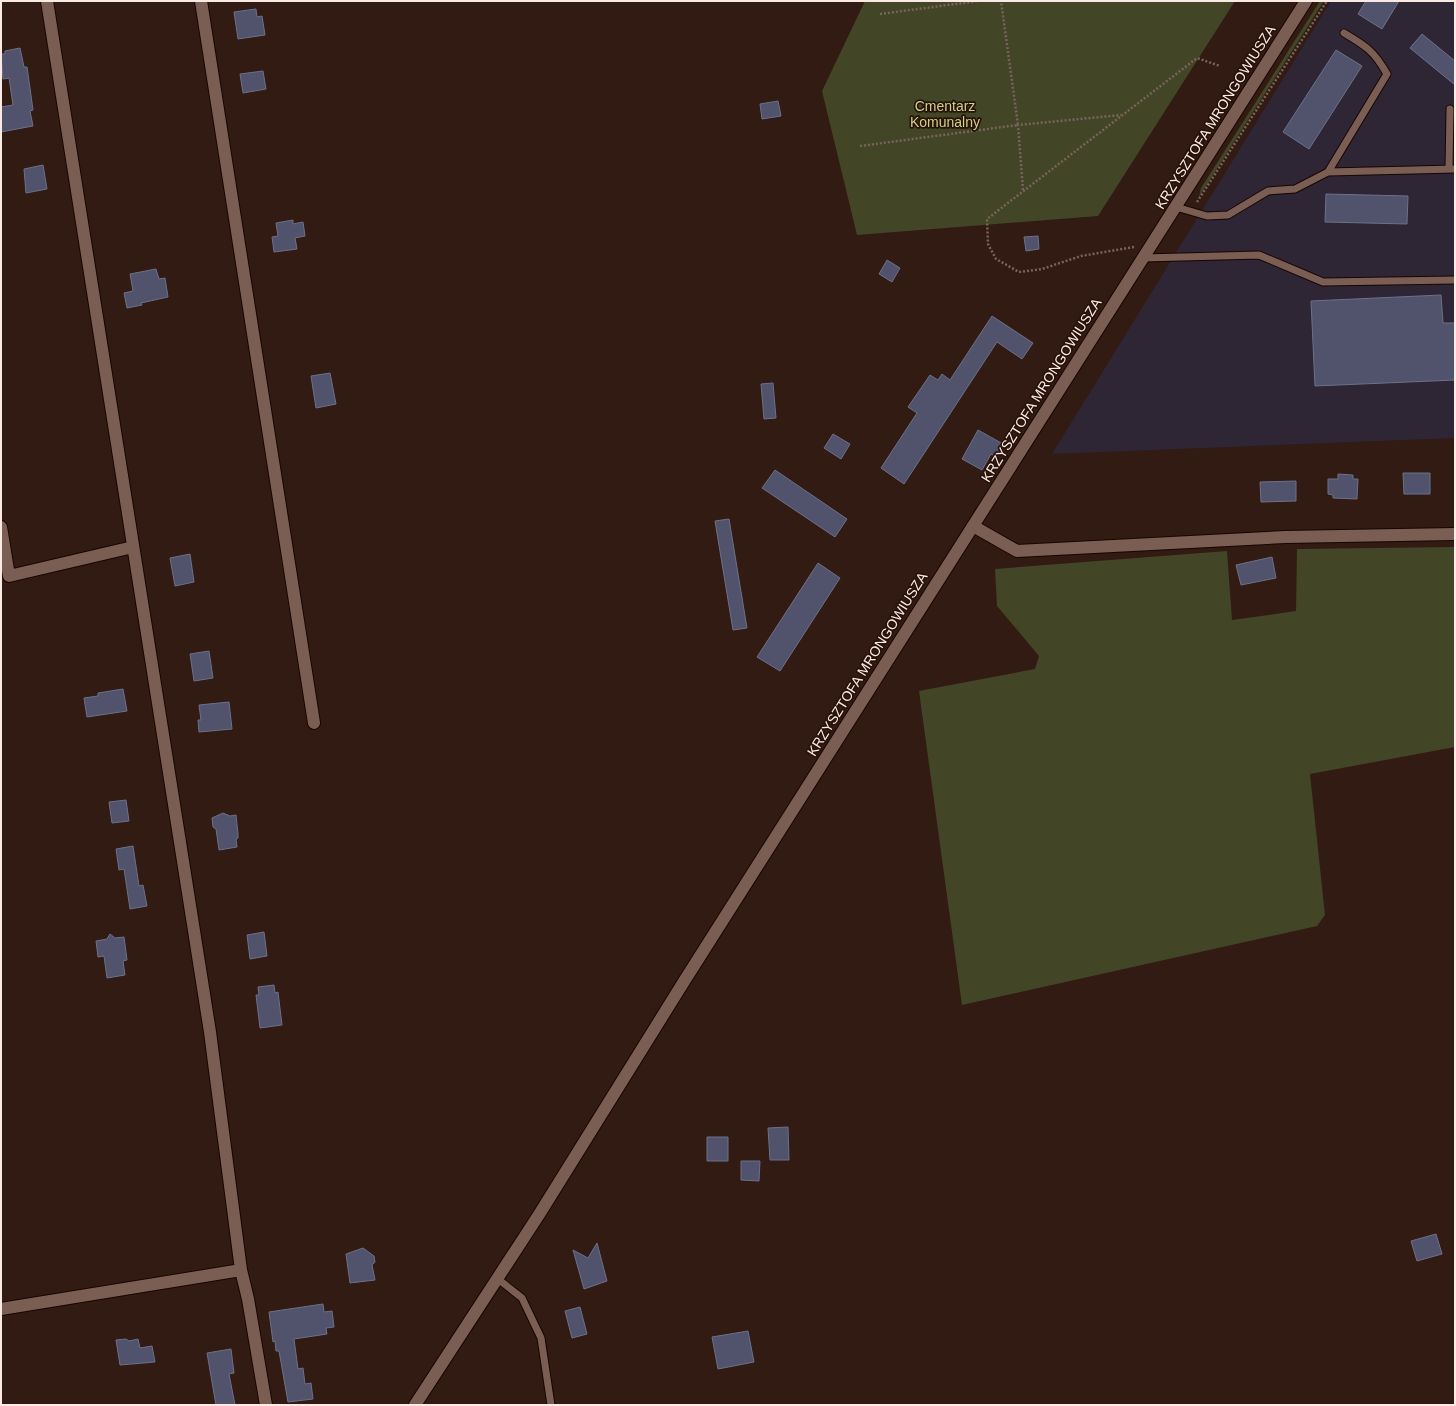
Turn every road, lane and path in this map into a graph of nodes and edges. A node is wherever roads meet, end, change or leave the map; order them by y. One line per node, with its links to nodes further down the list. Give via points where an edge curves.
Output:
1 (47, 1): 24 (street)
2 (201, 1): 25 (street)
3 (978, 1): 7 (path)
4 (1001, 1): 12 (path)
5 (1306, 1): 17 (street, KRZYSZTOFA MRONGOWIUSZA)
6 (1327, 1): 18 (path)
7 (880, 14)
8 (1344, 33): 15 (lane, via 1369,48 1387,74)
9 (1220, 66): 11 (path, via 1197,58)
10 (1450, 109): 14 (lane)
11 (1121, 115): 12 (path); 16 (path)
12 (1018, 125): 13 (path); 16 (path)
13 (860, 146)
14 (1452, 169): 15 (lane)
15 (1328, 172): 18 (lane, via 1295,189 1268,192 1228,215 1207,216)
16 (1024, 190): 19 (path, via 987,219 988,244 996,259 1019,272 1042,269 1081,256 1110,250 1136,247)
17 (1176, 207): 18 (lane); 19 (street, KRZYSZTOFA MRONGOWIUSZA)
18 (1191, 211)
19 (1146, 254): 20 (lane, via 1259,255 1323,282); 21 (street, KRZYSZTOFA MRONGOWIUSZA)
20 (1455, 280)
21 (973, 526): 23 (street, via 1017,551 1285,537); 27 (street, KRZYSZTOFA MRONGOWIUSZA)
22 (1, 527): 24 (street, via 9,576)
23 (1455, 534)
24 (133, 547): 26 (street, via 210,1032)
25 (314, 723)
26 (241, 1270): 28 (street); 29 (street)
27 (498, 1279): 30 (street, KRZYSZTOFA MRONGOWIUSZA); 31 (lane, via 522,1298 541,1338)
28 (1, 1309)
29 (266, 1405)
30 (415, 1405)
31 (551, 1405)

